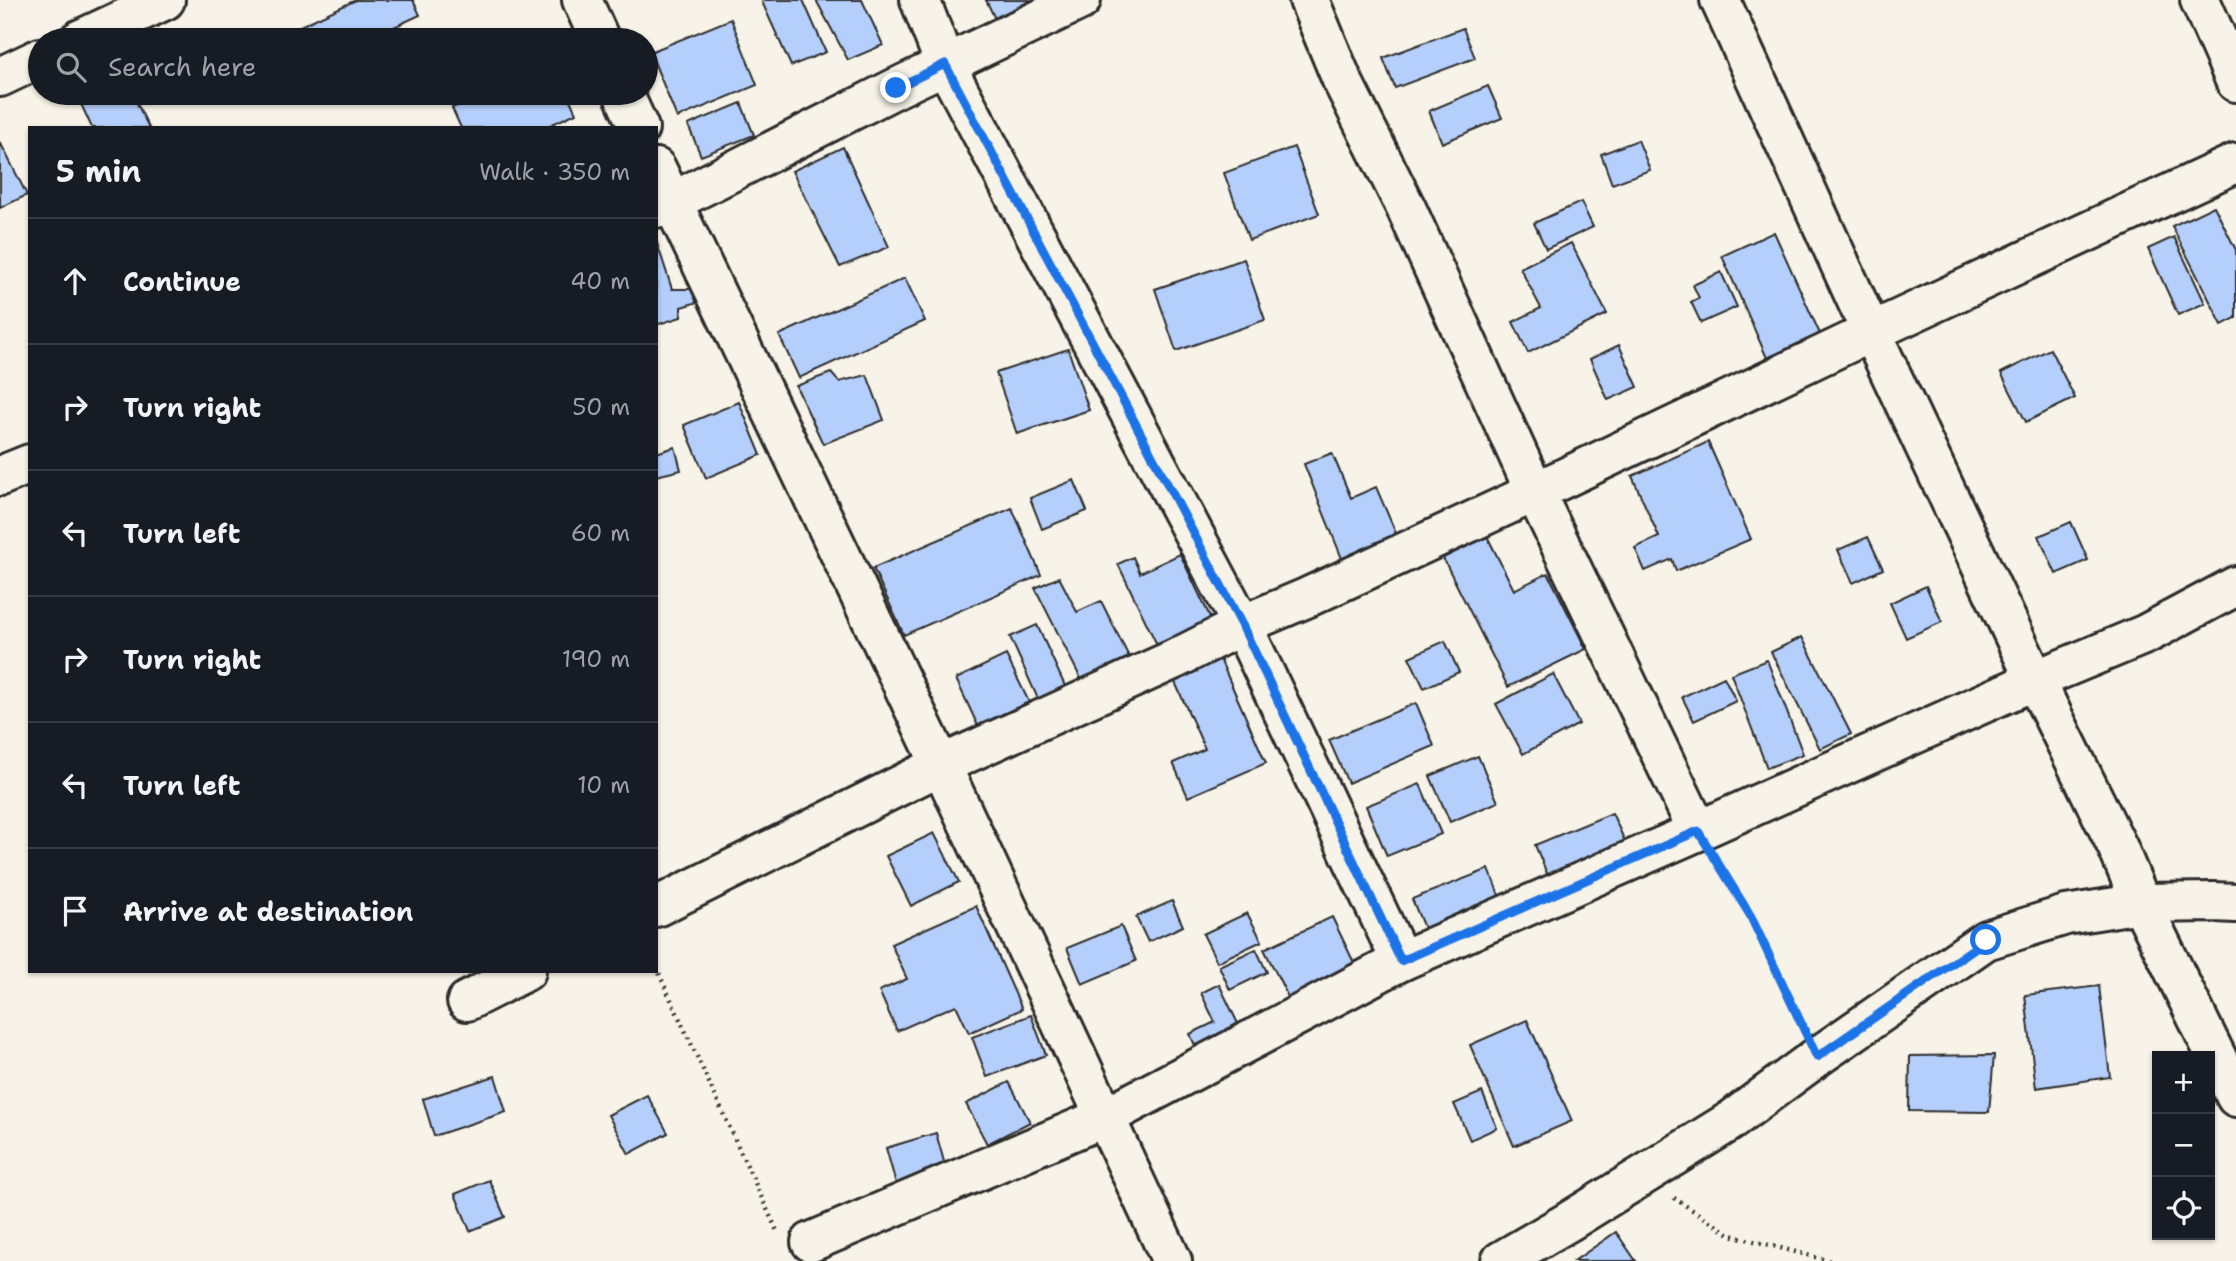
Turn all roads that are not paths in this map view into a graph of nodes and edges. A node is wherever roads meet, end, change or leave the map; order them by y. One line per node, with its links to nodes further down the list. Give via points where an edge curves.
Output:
1 (165, 0): 8 (street)
2 (582, 0): 9 (street)
3 (920, 0): 11 (street)
4 (1082, 0): 11 (street)
5 (1308, 0): 22 (street)
6 (1720, 0): 19 (street)
7 (2200, 0): 13 (street)
8 (105, 28)
9 (595, 28)
10 (28, 64): 12 (street)
11 (945, 64): 18 (street); 24 (street)
12 (0, 77)
13 (2236, 82)
14 (628, 105): 15 (street)
15 (638, 126)
16 (2236, 163): 19 (street)
17 (658, 177): 18 (street)
18 (664, 205): 26 (street)
19 (1871, 332): 22 (street); 25 (street)
20 (28, 465): 21 (street)
21 (0, 476)
22 (1535, 492): 24 (street); 27 (street)
23 (2236, 586): 25 (street, via 2146,634)
24 (1242, 625): 26 (street); 31 (street)
25 (2035, 680): 27 (street); 28 (street)
26 (941, 765): 30 (street); 35 (street)
27 (1698, 831): 31 (street)
28 (2141, 903): 29 (street); 34 (street); 38 (street, via 2066,915 1986,940 1728,1122)
29 (2236, 903)
30 (658, 906)
31 (1401, 961): 35 (street)
32 (522, 973): 33 (street)
33 (467, 1001)
34 (2236, 1097)
35 (1105, 1116): 36 (street); 37 (street)
36 (811, 1242)
37 (1172, 1261)
38 (1501, 1261)

